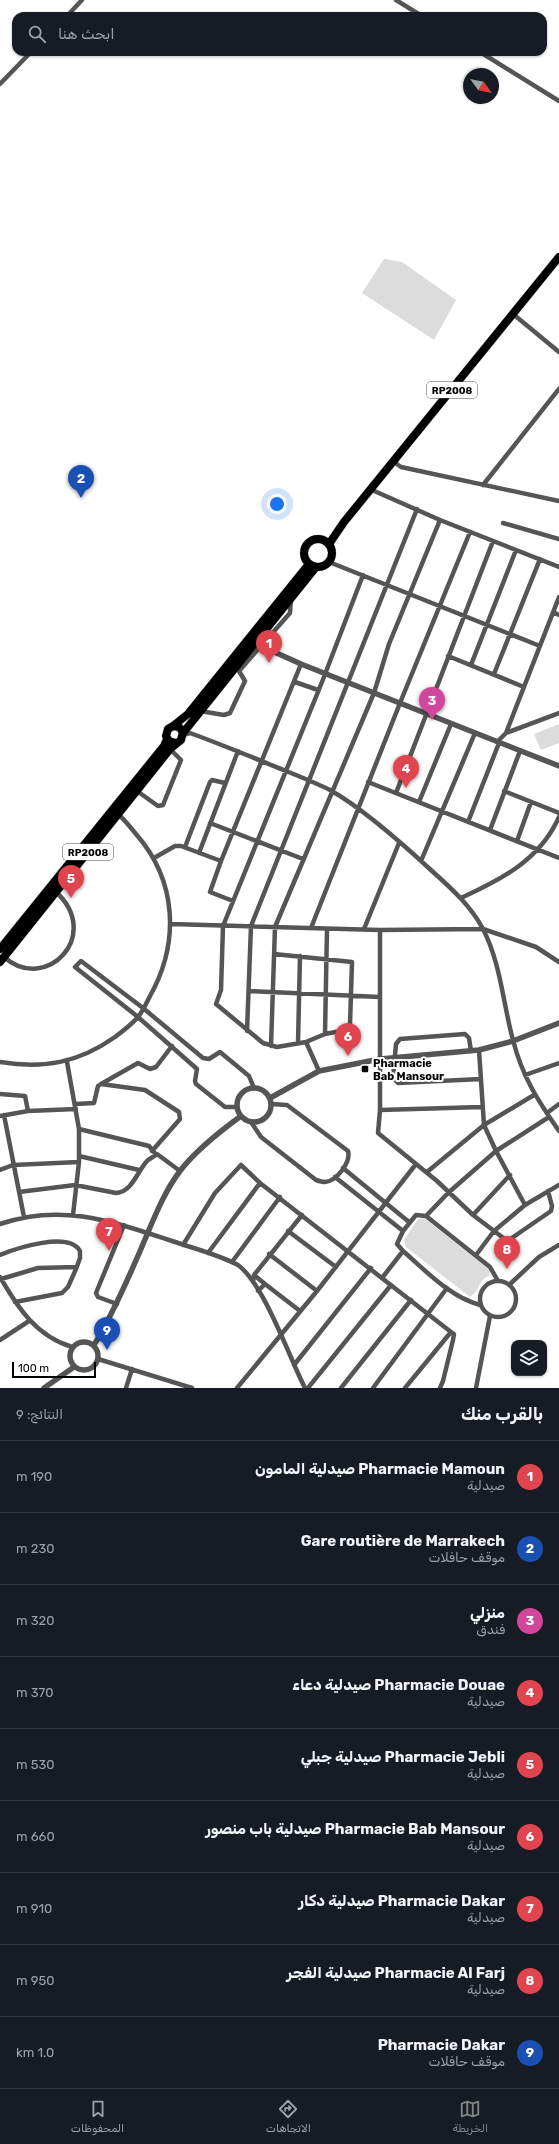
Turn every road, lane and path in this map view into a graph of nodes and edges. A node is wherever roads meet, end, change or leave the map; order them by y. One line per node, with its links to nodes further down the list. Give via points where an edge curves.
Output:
1 (82, 0): 3 (street)
2 (396, 0): 4 (street)
3 (71, 12)
4 (416, 12)
5 (27, 56): 7 (street)
6 (486, 56): 8 (street)
7 (0, 84)
8 (559, 101)
9 (559, 257): 10 (highway, RP2008)
10 (513, 314): 11 (street); 13 (highway, RP2008)
11 (559, 352)
12 (559, 389): 14 (street)
13 (394, 462): 14 (street, via 400,467); 15 (highway, RP2008)
14 (483, 485): 16 (street)
15 (372, 490): 17 (street); 23 (highway, RP2008)
16 (559, 501)
17 (417, 509): 18 (street); 30 (street)
18 (440, 520): 20 (street); 31 (street)
19 (503, 523): 21 (street)
20 (470, 532): 22 (street); 33 (street)
21 (559, 539)
22 (494, 541): 24 (street); 35 (street)
23 (326, 542): 26 (highway, via 332,552); 27 (highway, RP2008, via 314,540 306,547 305,558)
24 (516, 550): 25 (street); 37 (street)
25 (540, 559): 28 (street); 38 (street)
26 (330, 562): 27 (highway, via 323,566); 29 (street)
27 (312, 566): 39 (highway, RP2008); 56 (highway, RP2008, via 188,714)
28 (559, 567)
29 (363, 575): 30 (street); 44 (street)
30 (387, 584): 31 (street); 47 (street)
31 (410, 594): 33 (street); 50 (street, via 389,644)
32 (559, 597): 34 (street)
33 (439, 606): 35 (street); 51 (street)
34 (553, 612): 36 (street); 40 (street)
35 (464, 615): 37 (street); 41 (street)
36 (559, 615)
37 (486, 624): 38 (street); 43 (street)
38 (510, 634): 40 (street); 45 (street)
39 (258, 644): 42 (street); 52 (highway, RP2008); 52 (street, via 239,671 245,680 229,714)
40 (540, 646): 48 (street)
41 (448, 656): 43 (street); 54 (street)
42 (301, 664): 44 (street); 46 (street)
43 (471, 665): 45 (street)
44 (325, 674): 47 (street); 49 (street)
45 (494, 674): 48 (street)
46 (295, 682): 49 (street); 66 (street)
47 (348, 683): 50 (street); 69 (street)
48 (524, 687): 58 (street)
49 (318, 690): 68 (street)
50 (374, 693): 51 (street); 73 (street)
51 (400, 703): 54 (street); 70 (street)
52 (198, 711): 59 (highway, RP2008)
53 (559, 713): 58 (street)
54 (427, 714): 55 (street); 75 (street)
55 (451, 724): 57 (street); 76 (street)
56 (173, 726): 59 (highway, via 179,727); 60 (highway, RP2008, via 166,731)
57 (475, 733): 61 (street); 79 (street)
58 (506, 733): 61 (street)
59 (183, 734): 62 (highway, RP2008, via 181,740); 64 (street, via 190,733)
60 (167, 739): 62 (highway); 111 (highway, RP2008, via 164,746)
61 (498, 742): 65 (street); 83 (street)
62 (176, 743): 63 (highway, RP2008)
63 (170, 749): 72 (highway, RP2008); 72 (street, via 181,760 163,805 158,806)
64 (238, 751): 66 (street); 71 (street)
65 (520, 751): 67 (street); 74 (street)
66 (261, 761): 68 (street); 86 (street)
67 (559, 766)
68 (286, 771): 69 (street); 87 (street)
69 (309, 780): 73 (street); 92 (street)
70 (368, 782): 75 (street); 78 (street)
71 (225, 783): 84 (street); 90 (street, via 212,780 210,782)
72 (137, 791): 81 (highway, RP2008)
73 (331, 791): 78 (street); 96 (street)
74 (504, 791): 77 (street); 85 (street)
75 (396, 793): 76 (street)
76 (419, 802): 79 (street)
77 (531, 802): 80 (street); 88 (street)
78 (358, 809): 89 (street); 106 (street)
79 (442, 812): 83 (street); 98 (street)
80 (559, 813)
81 (118, 814): 94 (street, via 142,840); 99 (highway, RP2008)
82 (559, 817): 91 (street, via 545,842)
83 (468, 822): 85 (street)
84 (210, 823): 86 (street); 93 (street)
85 (490, 830): 88 (street)
86 (235, 832): 87 (street); 97 (street)
87 (256, 840): 92 (street); 101 (street)
88 (517, 841): 91 (street)
89 (399, 843): 98 (street); 108 (street)
90 (185, 847): 93 (street); 94 (street, via 175,846)
91 (538, 849): 95 (street); 100 (street, via 515,870)
92 (282, 850): 96 (street); 104 (street)
93 (198, 852): 97 (street)
94 (154, 858): 102 (street, via 168,895)
95 (559, 858)
96 (303, 859): 105 (street)
97 (221, 861): 101 (street, via 210,892)
98 (421, 861): 100 (street)
99 (56, 892): 115 (highway, RP2008); 115 (street, via 68,905 74,923 73,936 65,953 55,962 37,968 17,965)
100 (461, 898): 109 (street)
101 (233, 901): 103 (street)
102 (171, 924): 103 (street); 123 (street, via 167,954 157,983)
103 (223, 926): 104 (street); 126 (street, via 221,990 216,1004)
104 (251, 926): 105 (street); 117 (street)
105 (275, 927): 106 (street); 112 (street)
106 (311, 928): 107 (street)
107 (326, 929): 108 (street); 114 (street)
108 (364, 929): 110 (street)
109 (483, 929): 110 (street); 116 (street, via 536,947); 128 (street, via 495,962)
110 (380, 930): 122 (street)
111 (0, 949)
112 (274, 954): 113 (street); 118 (street)
113 (300, 956): 114 (street); 119 (street)
114 (326, 958): 120 (street); 121 (street, via 352,962)
115 (2, 959)
116 (559, 962)
117 (249, 991): 118 (street); 126 (street)
118 (273, 992): 119 (street); 132 (street)
119 (299, 994): 120 (street); 130 (street)
120 (324, 996): 121 (street); 127 (street)
121 (351, 996): 122 (street); 127 (street, via 351,1020 348,1028)
122 (380, 997): 136 (street)
123 (143, 1008): 124 (street); 124 (street, via 81,961 75,967); 144 (street, via 205,1060 220,1052 249,1076)
124 (138, 1017): 131 (street); 138 (street, via 102,1046)
125 (559, 1023): 128 (street)
126 (247, 1032): 132 (street)
127 (325, 1034): 129 (street)
128 (513, 1041): 133 (street); 141 (street)
129 (306, 1042): 130 (street); 140 (street)
130 (298, 1043): 132 (street)
131 (172, 1046): 143 (street, via 154,1068 150,1069 138,1063); 150 (street, via 198,1070 196,1084 225,1107)
132 (271, 1046)
133 (479, 1050): 134 (street); 142 (street)
134 (471, 1051): 135 (street); 135 (street, via 469,1038 465,1034 400,1039 396,1044)
135 (395, 1058): 136 (street); 142 (street, via 393,1078 398,1083)
136 (380, 1059): 140 (street); 152 (street)
137 (0, 1062): 138 (street, via 30,1066)
138 (67, 1062): 149 (street)
139 (559, 1063): 141 (street)
140 (318, 1071): 147 (street)
141 (525, 1075): 146 (street)
142 (481, 1079): 151 (street)
143 (101, 1084): 149 (street, via 98,1086 94,1103); 161 (street, via 145,1090 179,1112 180,1119)
144 (254, 1088): 147 (street, via 263,1091); 150 (street, via 244,1092)
145 (0, 1094): 153 (street, via 25,1096)
146 (534, 1095): 154 (street); 158 (street)
147 (270, 1101): 157 (street, via 266,1118); 168 (street, via 287,1105 348,1151)
148 (559, 1104): 154 (street)
149 (75, 1107): 153 (street); 159 (street)
150 (237, 1107): 156 (street)
151 (482, 1107): 152 (street); 158 (street)
152 (380, 1110): 166 (street, via 378,1133)
153 (28, 1111): 155 (street)
154 (548, 1115): 160 (street); 162 (street)
155 (2, 1116): 167 (street)
156 (241, 1116): 157 (street); 171 (street, via 224,1128)
157 (252, 1122): 174 (street, via 261,1137 316,1180 324,1182)
158 (484, 1125): 162 (street); 172 (street)
159 (79, 1129): 161 (street, via 149,1146); 164 (street)
160 (559, 1131)
161 (152, 1151): 163 (street)
162 (496, 1151): 173 (street); 180 (street)
163 (157, 1154): 170 (street); 171 (street)
164 (79, 1156): 165 (street); 170 (street)
165 (79, 1162): 167 (street); 176 (street)
166 (416, 1164): 172 (street); 182 (street)
167 (13, 1166): 169 (street); 179 (street)
168 (343, 1168): 174 (street); 182 (street)
169 (0, 1170)
170 (139, 1170): 176 (street, via 122,1192)
171 (180, 1171): 196 (street, via 166,1193)
172 (427, 1172): 180 (street)
173 (510, 1175): 183 (street); 187 (street)
174 (335, 1177): 184 (street)
175 (260, 1183): 181 (street); 197 (street, via 241,1165 239,1166 211,1199); 202 (street)
176 (75, 1185): 179 (street); 185 (street)
177 (559, 1185): 178 (street)
178 (548, 1191): 183 (street); 195 (street, via 552,1206 550,1211 509,1240)
179 (19, 1192): 189 (street)
180 (448, 1193): 187 (street); 188 (street)
181 (280, 1197): 186 (street); 206 (street)
182 (386, 1203): 184 (street); 190 (street)
183 (525, 1205): 195 (street)
184 (379, 1212): 194 (street); 199 (street)
185 (73, 1215): 189 (street); 192 (street)
186 (302, 1215): 193 (street); 199 (street)
187 (473, 1215): 195 (street)
188 (426, 1216): 190 (street, via 416,1215); 205 (street)
189 (24, 1217): 191 (street)
190 (409, 1222): 194 (street)
191 (0, 1224)
192 (124, 1225): 196 (street); 223 (street, via 96,1293 98,1297)
193 (288, 1231): 203 (street); 207 (street)
194 (403, 1231): 200 (street, via 397,1244)
195 (494, 1231): 205 (street)
196 (148, 1233): 197 (street); 223 (street)
197 (183, 1245): 202 (street)
198 (558, 1245): 201 (street); 217 (street, via 522,1271)
199 (349, 1251): 207 (street); 209 (street)
200 (403, 1251): 212 (street); 218 (street)
201 (559, 1251)
202 (208, 1253): 206 (street)
203 (269, 1254): 210 (street); 220 (street)
204 (0, 1255): 208 (street, via 31,1245 67,1242 75,1245 80,1251)
205 (476, 1255): 213 (street, via 492,1270)
206 (232, 1262): 214 (street, via 242,1268)
207 (336, 1267): 220 (street)
208 (76, 1268): 211 (street, via 38,1268); 222 (street, via 62,1293)
209 (371, 1268): 212 (street); 235 (street)
210 (254, 1275): 214 (street); 215 (street)
211 (1, 1278): 222 (street)
212 (382, 1278): 216 (street)
213 (498, 1281): 217 (street); 224 (street, via 483,1289)
214 (253, 1282): 219 (street)
215 (265, 1284): 219 (street); 225 (street)
216 (391, 1285): 221 (street); 242 (street)
217 (510, 1285): 227 (street, via 516,1295 515,1307 507,1316)
218 (447, 1288): 224 (street, via 465,1300); 226 (street)
219 (258, 1291): 230 (street)
220 (317, 1291): 225 (street)
221 (410, 1300): 226 (street); 243 (street)
222 (15, 1302): 228 (street)
223 (117, 1304): 232 (street)
224 (480, 1305): 227 (street)
225 (300, 1311): 230 (street)
226 (428, 1313): 229 (street); 244 (street)
227 (490, 1316): 247 (street)
228 (29, 1321): 231 (street); 233 (street, via 54,1339)
229 (451, 1332): 245 (street); 246 (street, via 454,1334 453,1340)
230 (281, 1336): 235 (street); 241 (street)
231 (0, 1340)
232 (94, 1345): 233 (street, via 82,1341); 234 (street)
233 (72, 1347): 236 (street, via 69,1355)
234 (98, 1359): 236 (street, via 88,1369); 237 (street)
235 (294, 1365): 242 (street)
236 (74, 1367): 238 (street)
237 (132, 1369): 239 (street); 240 (street)
238 (44, 1388)
239 (126, 1388)
240 (192, 1388)
241 (237, 1388)
242 (307, 1388)
243 (341, 1388)
244 (373, 1388)
245 (405, 1388)
246 (440, 1388)
247 (476, 1388)

